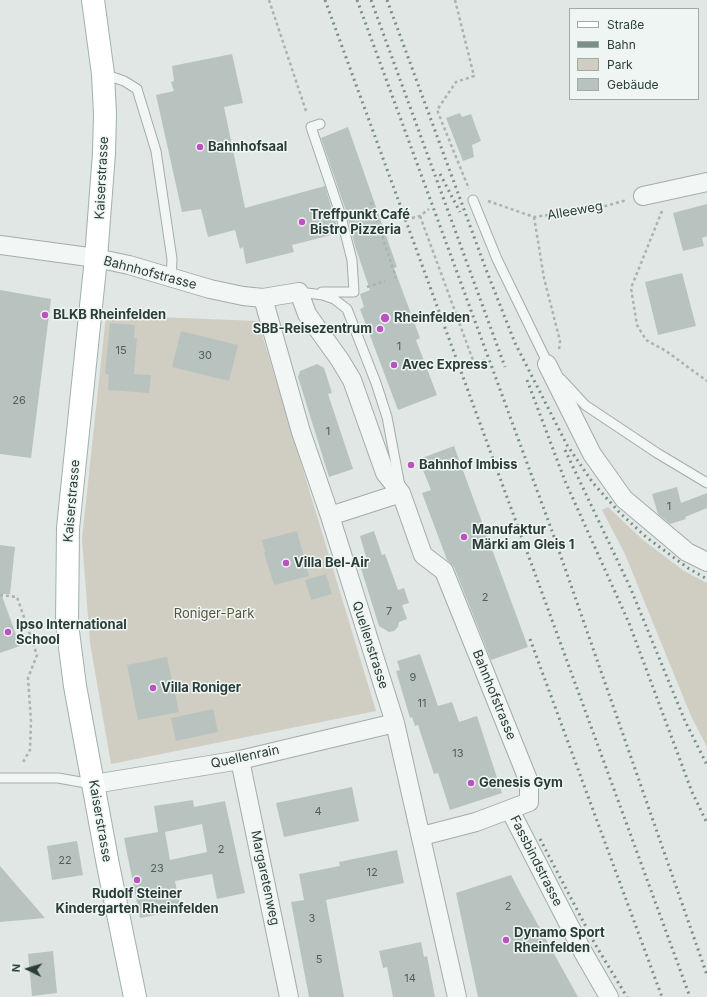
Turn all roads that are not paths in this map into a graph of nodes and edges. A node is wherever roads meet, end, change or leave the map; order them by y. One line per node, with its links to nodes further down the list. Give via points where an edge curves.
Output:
1 (93, 0): 2 (main road, Kaiserstrasse)
2 (103, 74): 8 (main road, Kaiserstrasse, via 104,153); 9 (lane, via 137,90 156,151 172,259)
3 (320, 124): 10 (lane, via 311,128 351,253 354,292)
4 (707, 182): 5 (street)
5 (643, 196)
6 (473, 200): 12 (lane, via 497,259)
7 (0, 245): 8 (street, Bahnhofstrasse)
8 (96, 258): 9 (street, Bahnhofstrasse, via 129,265); 20 (main road, Kaiserstrasse, via 68,528 67,608 75,686)
9 (171, 279): 11 (street, Bahnhofstrasse, via 224,292)
10 (299, 292): 11 (street, Bahnhofstrasse); 14 (street, Bahnhofstrasse, via 307,314 352,380 385,474); 14 (lane, Bahnhofstrasse, via 323,295 334,299 347,309 387,417)
11 (263, 298): 15 (street, Quellenstrasse, via 301,432)
12 (553, 360): 13 (lane, via 585,405 657,454); 16 (street, via 592,454 624,499 687,552)
13 (707, 483)
14 (402, 493): 15 (street); 21 (street, Bahnhofstrasse, via 423,555 444,571 529,782 529,802)
15 (330, 516): 17 (street, Quellenstrasse)
16 (707, 562)
17 (395, 723): 18 (street, Quellenrain); 22 (street, Quellenstrasse)
18 (240, 760): 20 (street, Quellenrain); 24 (street, Margaretenweg)
19 (0, 778): 20 (lane, via 58,778)
20 (94, 784): 23 (main road, Kaiserstrasse)
21 (510, 810): 22 (street, Bahnhofstrasse); 26 (street, Fassbindstrasse, via 582,952)
22 (422, 836): 25 (street, Quellenstrasse)
23 (135, 997)
24 (289, 997)
25 (457, 997)
26 (609, 997)

